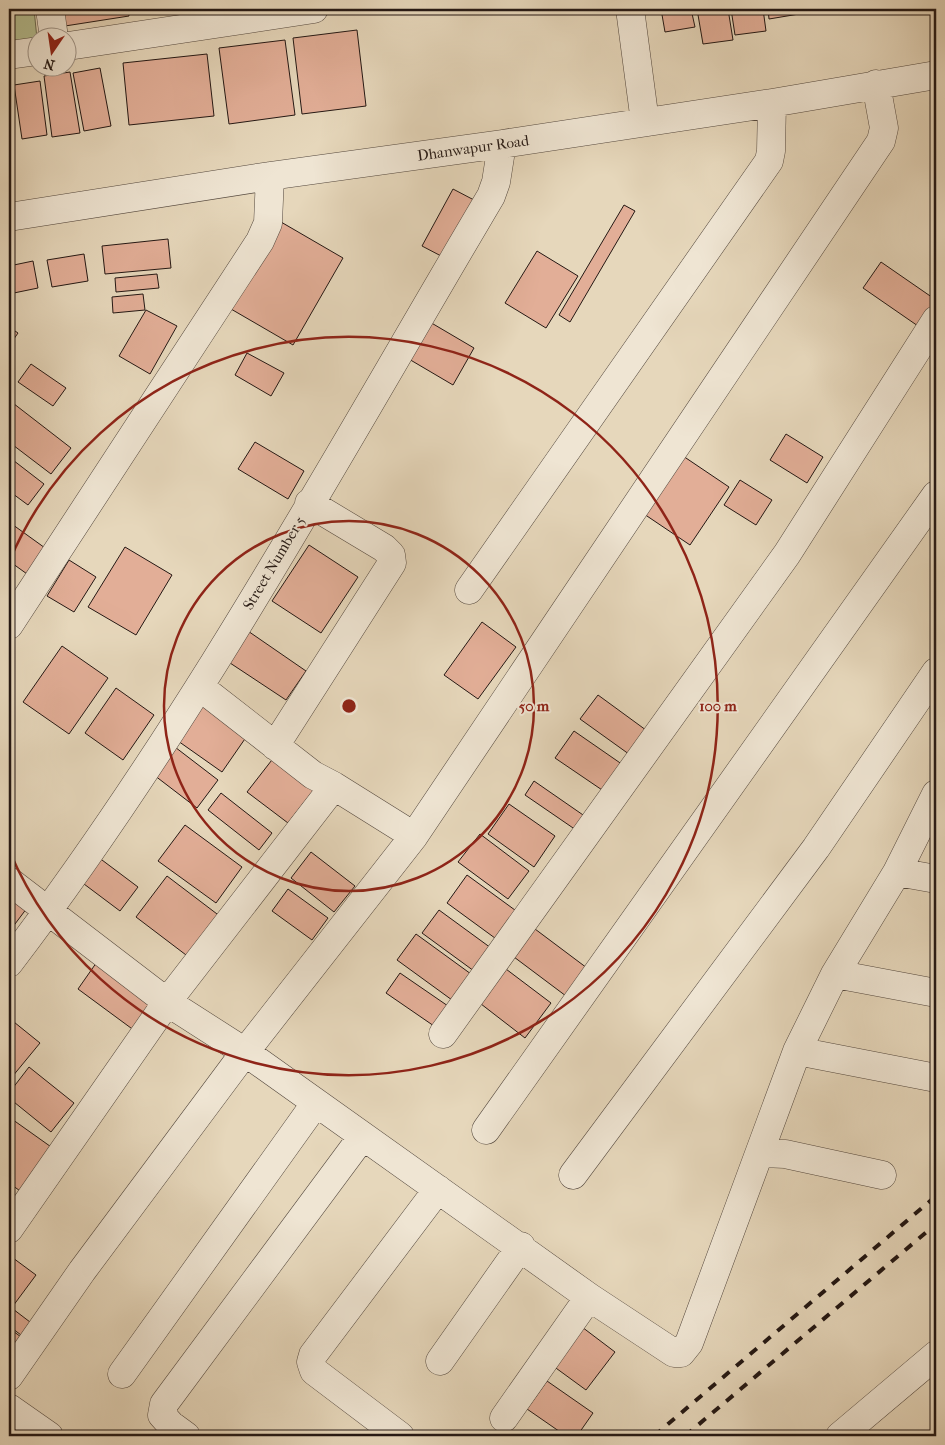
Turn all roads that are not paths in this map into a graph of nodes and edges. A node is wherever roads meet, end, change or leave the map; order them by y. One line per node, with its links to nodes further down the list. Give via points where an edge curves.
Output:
1 (50, 9): 5 (street)
2 (314, 9): 4 (street)
3 (630, 9): 12 (street)
4 (248, 14): 6 (street)
5 (53, 28)
6 (78, 44)
7 (28, 52): 8 (street)
8 (9, 55)
9 (936, 75): 10 (street, Dhanwapur Road)
10 (876, 84): 11 (street, Dhanwapur Road); 26 (street, via 884,128 881,142)
11 (772, 103): 12 (street, Dhanwapur Road); 19 (street, via 772,152 769,161)
12 (645, 122): 13 (street, Dhanwapur Road)
13 (502, 144): 14 (street, Dhanwapur Road); 18 (street, Street Number 5, via 491,196)
14 (270, 176): 15 (street, Dhanwapur Road); 20 (street, via 268,224 260,241)
15 (9, 217)
16 (936, 320): 35 (street, via 787,554)
17 (936, 495): 40 (street)
18 (309, 503): 22 (street, Street Number 5); 23 (street, via 384,548 391,555 392,563)
19 (469, 590)
20 (9, 625)
21 (936, 672): 43 (street, via 816,848)
22 (200, 688): 23 (street); 30 (street, Street Number 5)
23 (275, 746): 24 (street, via 313,775)
24 (334, 786): 26 (street); 34 (street)
25 (936, 794): 27 (street)
26 (414, 836): 37 (street)
27 (897, 872): 28 (street); 32 (street)
28 (936, 879)
29 (9, 881): 30 (street)
30 (49, 910): 31 (street, Street Number 5); 34 (street)
31 (9, 963)
32 (836, 974): 33 (street); 36 (street)
33 (936, 992)
34 (168, 1002): 37 (street); 46 (street)
35 (443, 1034)
36 (797, 1051): 38 (street); 42 (street)
37 (245, 1052): 39 (street); 52 (street, via 82,1271)
38 (936, 1078)
39 (316, 1104): 41 (street); 51 (street)
40 (486, 1130)
41 (362, 1137): 45 (street); 56 (street, via 164,1404 162,1414)
42 (760, 1153): 44 (street, via 785,1154); 48 (street, via 685,1349 674,1353 666,1350)
43 (573, 1175)
44 (882, 1175)
45 (438, 1189): 47 (street); 57 (street, via 313,1355 311,1362 314,1371)
46 (9, 1229)
47 (521, 1246): 48 (street); 50 (street)
48 (590, 1297): 54 (street)
49 (936, 1355): 58 (street)
50 (440, 1361)
51 (122, 1374)
52 (9, 1376)
53 (9, 1408): 55 (street)
54 (504, 1418)
55 (49, 1436)
56 (186, 1436)
57 (400, 1436)
58 (840, 1436)

